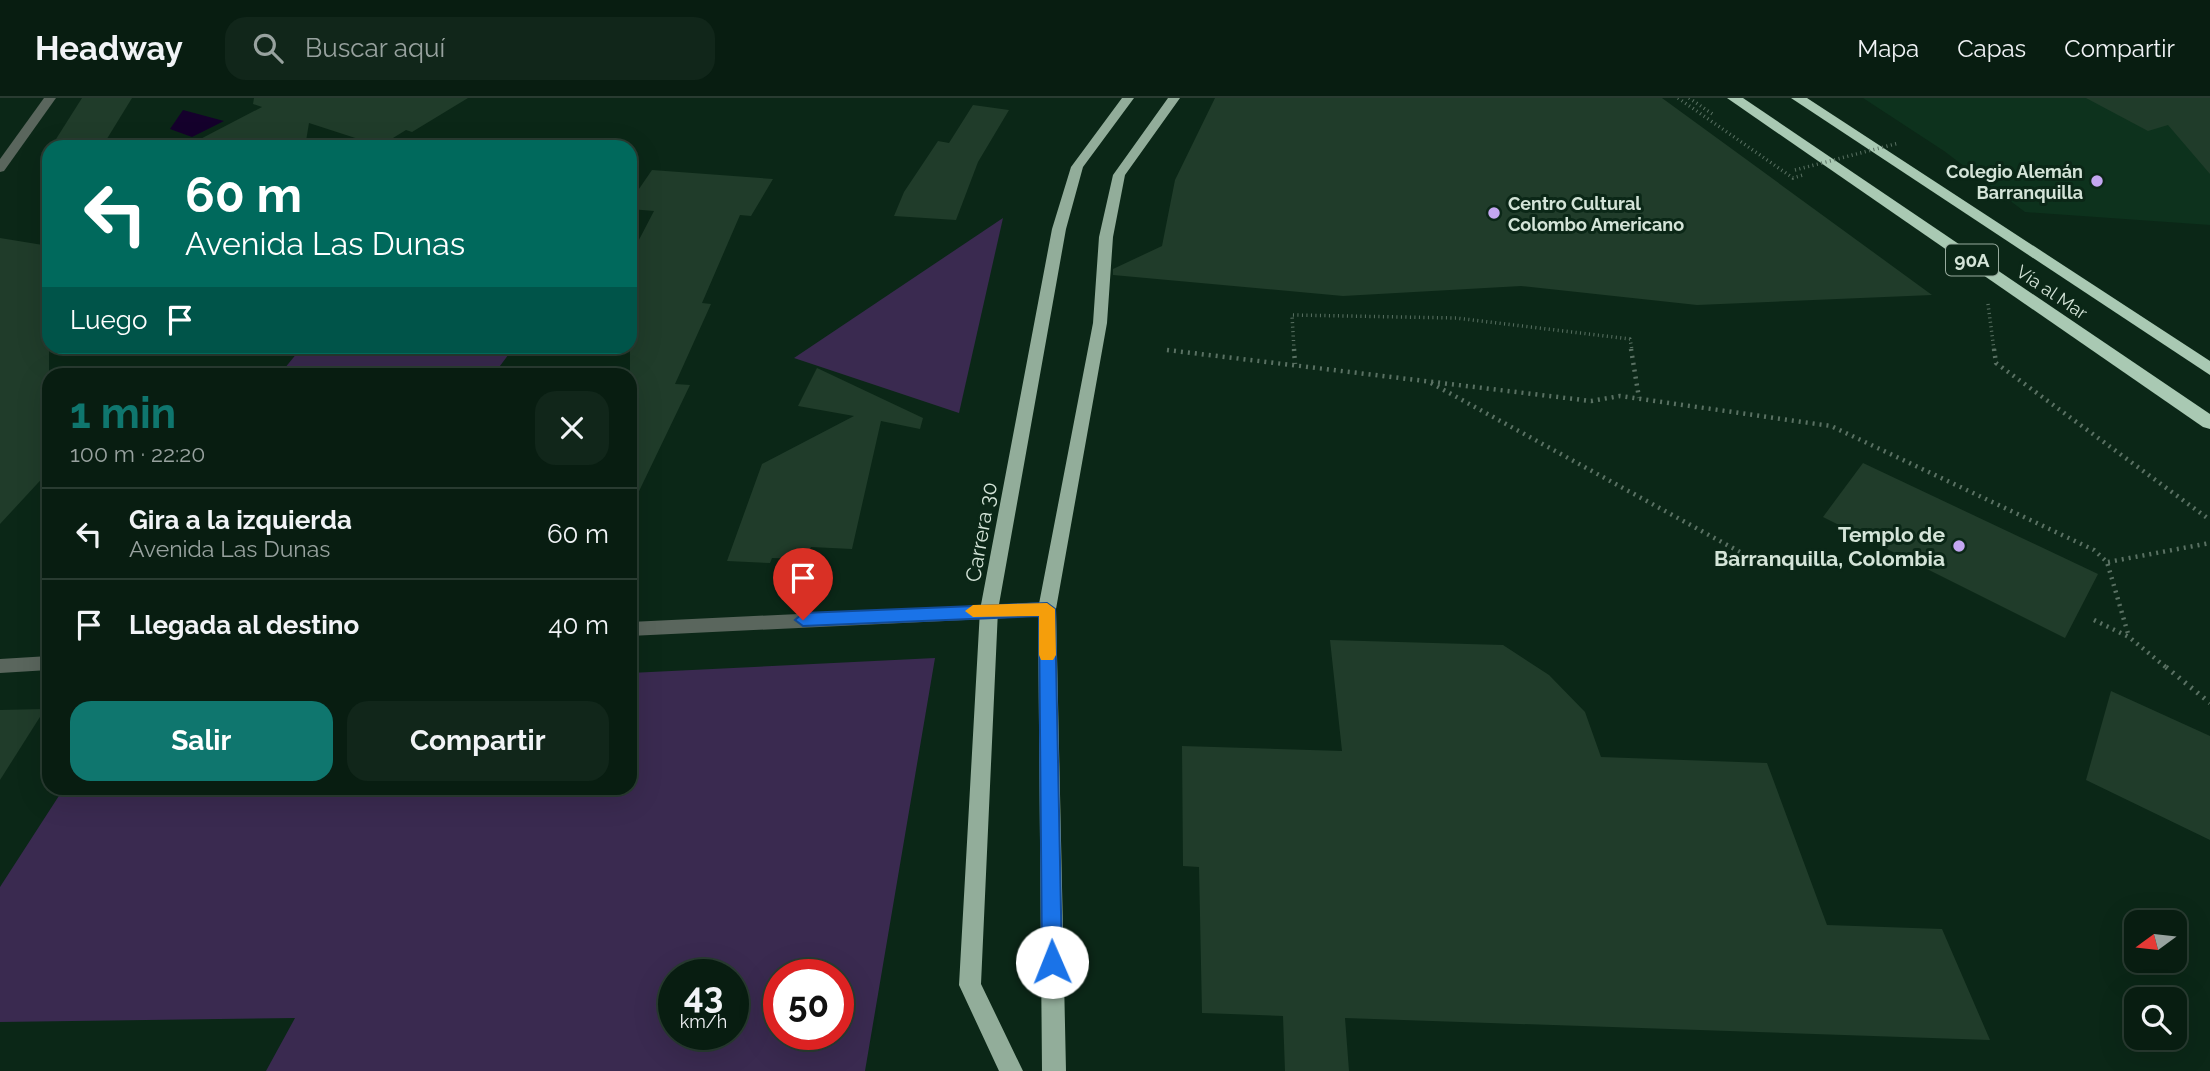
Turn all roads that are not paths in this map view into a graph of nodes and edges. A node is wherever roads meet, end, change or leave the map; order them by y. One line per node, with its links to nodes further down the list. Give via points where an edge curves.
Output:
1 (50, 98): 6 (street)
2 (1128, 98): 10 (main road, Carrera 30, via 1077,167 1059,229)
3 (1174, 98): 9 (main road, via 1119,175 1106,237 1100,323)
4 (1734, 98): 8 (highway, Vía al Mar / 90A)
5 (1798, 98): 7 (highway, Vía al Mar / 90A)
6 (0, 168)
7 (2210, 369)
8 (2210, 423)
9 (1047, 609): 10 (street); 15 (main road)
10 (989, 610): 11 (street); 14 (main road, Carrera 30, via 970,985)
11 (637, 629)
12 (42, 663): 13 (street)
13 (0, 666)
14 (1011, 1071)
15 (1054, 1071)

